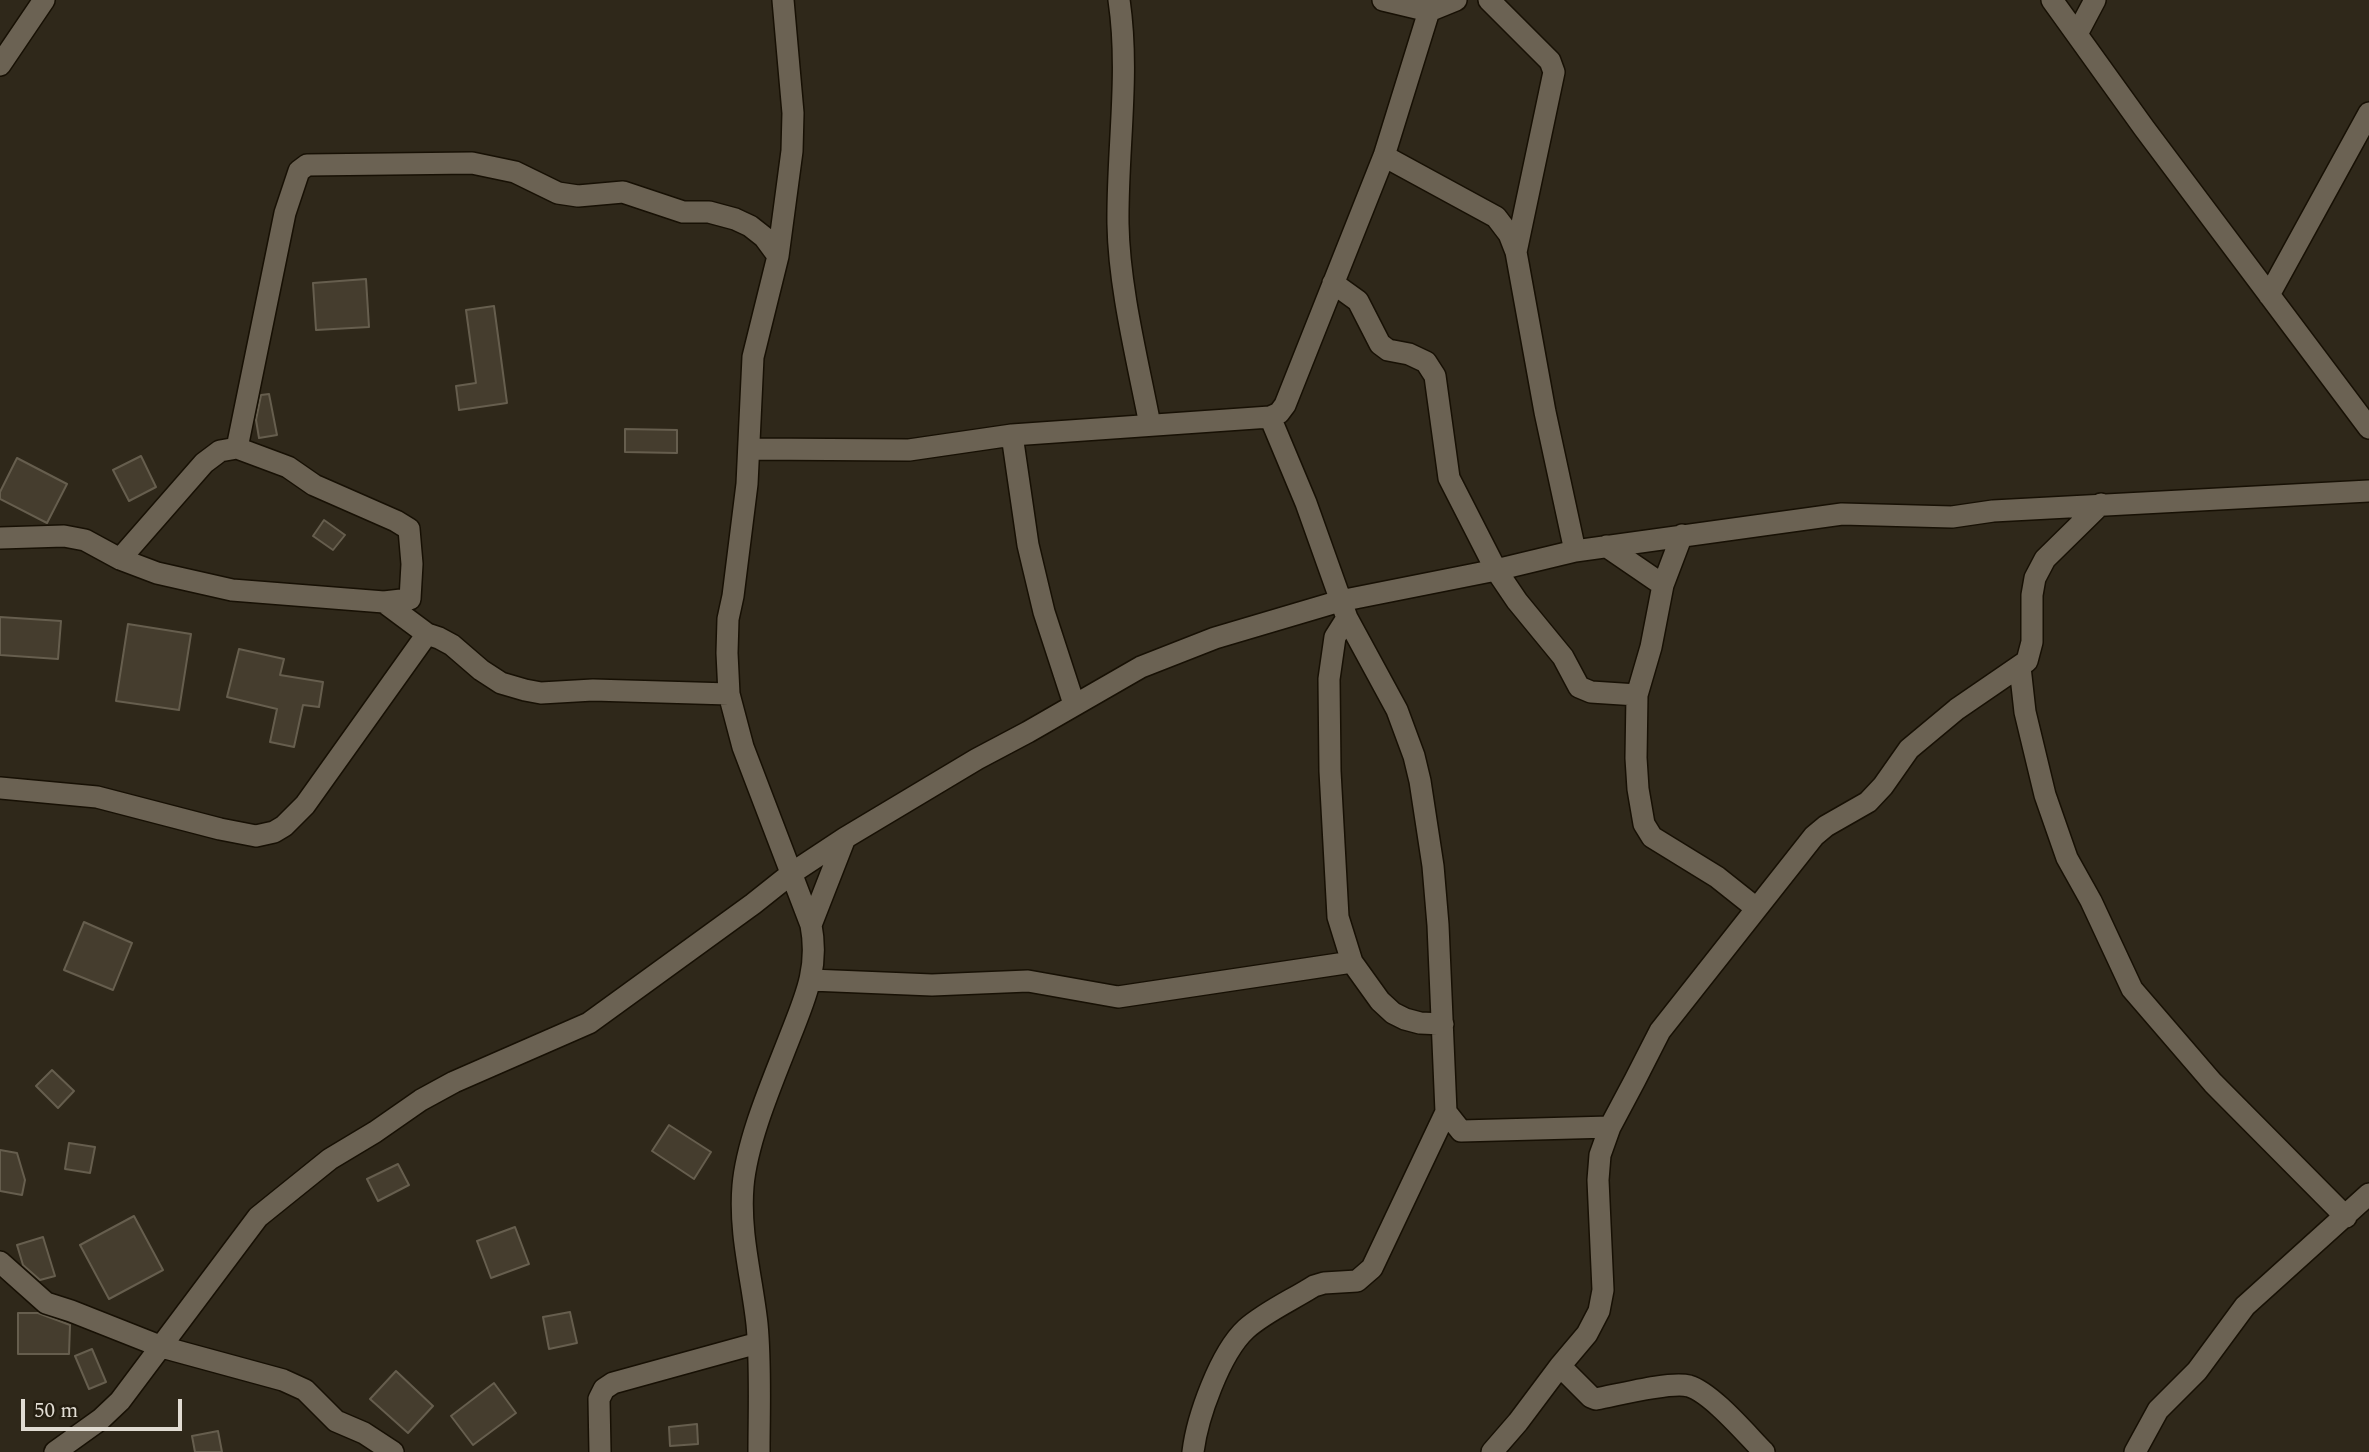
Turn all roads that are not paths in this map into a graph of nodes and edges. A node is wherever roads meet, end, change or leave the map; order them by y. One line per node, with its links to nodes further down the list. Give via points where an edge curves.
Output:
1 (44, 0): 11 (street)
2 (783, 0): 15 (street, via 793,113)
3 (1119, 0): 19 (street, via 1124,49 1120,262)
4 (1383, 0): 9 (street)
5 (1456, 0): 9 (street)
6 (1489, 0): 14 (street, via 1550,61 1554,72)
7 (2053, 0): 10 (street)
8 (2095, 0): 10 (street)
9 (1429, 11): 13 (street)
10 (2077, 34): 17 (street)
11 (0, 65)
12 (2369, 113): 17 (street)
13 (1384, 156): 14 (street, via 1496,217); 16 (street)
14 (1516, 252): 29 (street)
15 (778, 256): 22 (street, via 764,237 735,219 683,212 623,192 558,193 515,172 472,163 307,165 299,171 285,213); 23 (street, via 753,357)
16 (1332, 283): 18 (street, via 1285,405); 31 (street, via 1358,301 1384,348 1426,362 1435,376 1450,478)
17 (2269, 295): 20 (street)
18 (1270, 417): 19 (street); 34 (street)
19 (1150, 425): 21 (street)
20 (2369, 428)
21 (1012, 435): 23 (street, via 909,450); 39 (street, via 1028,545)
22 (237, 448): 30 (street, via 220,451 204,463); 33 (street, via 288,467 314,485 409,529 410,599)
23 (750, 449): 37 (street, via 728,619)
24 (2369, 491): 25 (street)
25 (2101, 504): 26 (street, via 1952,517 1842,514); 36 (street, via 2045,559 2035,578 2031,652)
26 (1682, 535): 28 (street); 32 (street)
27 (0, 538): 30 (street, via 64,536 85,540)
28 (1606, 546): 29 (street); 32 (street)
29 (1575, 551): 31 (street)
30 (120, 559): 33 (street, via 157,573 232,590)
31 (1496, 570): 34 (street); 38 (street, via 1563,657 1579,687)
32 (1663, 585): 38 (street)
33 (384, 602): 35 (street)
34 (1343, 610): 39 (street, via 1214,638 1141,667); 45 (street, via 1335,637 1329,705 1338,917); 47 (street, via 1397,710 1414,756 1437,913)
35 (427, 634): 37 (street, via 452,645 501,683 525,690); 40 (street, via 305,805 274,832 256,836 97,797)
36 (2020, 667): 43 (street, via 1957,709 1909,749 1868,802 1814,836); 51 (street, via 2025,712 2045,795 2067,858 2132,989 2213,1083)
37 (729, 694): 42 (street, via 743,747)
38 (1637, 695): 43 (street, via 1636,768 1647,831)
39 (1074, 704): 41 (street)
40 (0, 788)
41 (845, 838): 42 (street); 44 (street)
42 (792, 873): 44 (street); 54 (street, via 589,1023 454,1082 330,1159 258,1217)
43 (1756, 908): 49 (street, via 1660,1031)
44 (811, 925): 46 (street)
45 (1352, 962): 46 (street, via 1118,997 1028,981 932,985); 47 (street, via 1393,1013 1420,1023)
46 (811, 979): 53 (street, via 746,1162 744,1245)
47 (1443, 1024): 48 (street)
48 (1446, 1112): 49 (street, via 1461,1131); 60 (street, via 1371,1268 1357,1281 1314,1286 1245,1330 1218,1372)
49 (1610, 1127): 55 (street, via 1600,1155 1598,1181 1599,1311 1587,1334)
50 (2369, 1194): 51 (street)
51 (2346, 1217): 63 (street, via 2245,1306 2197,1371 2158,1410)
52 (0, 1262): 54 (street, via 46,1303)
53 (758, 1343): 58 (street, via 604,1389); 59 (street)
54 (162, 1347): 56 (street, via 120,1401); 57 (street, via 283,1380 305,1390 336,1421)
55 (1560, 1366): 61 (street); 62 (street, via 1596,1399 1675,1385 1689,1387 1724,1411)
56 (64, 1450)
57 (393, 1452)
58 (600, 1452)
59 (759, 1452)
60 (1193, 1452)
61 (1492, 1452)
62 (1763, 1452)
63 (2135, 1452)

